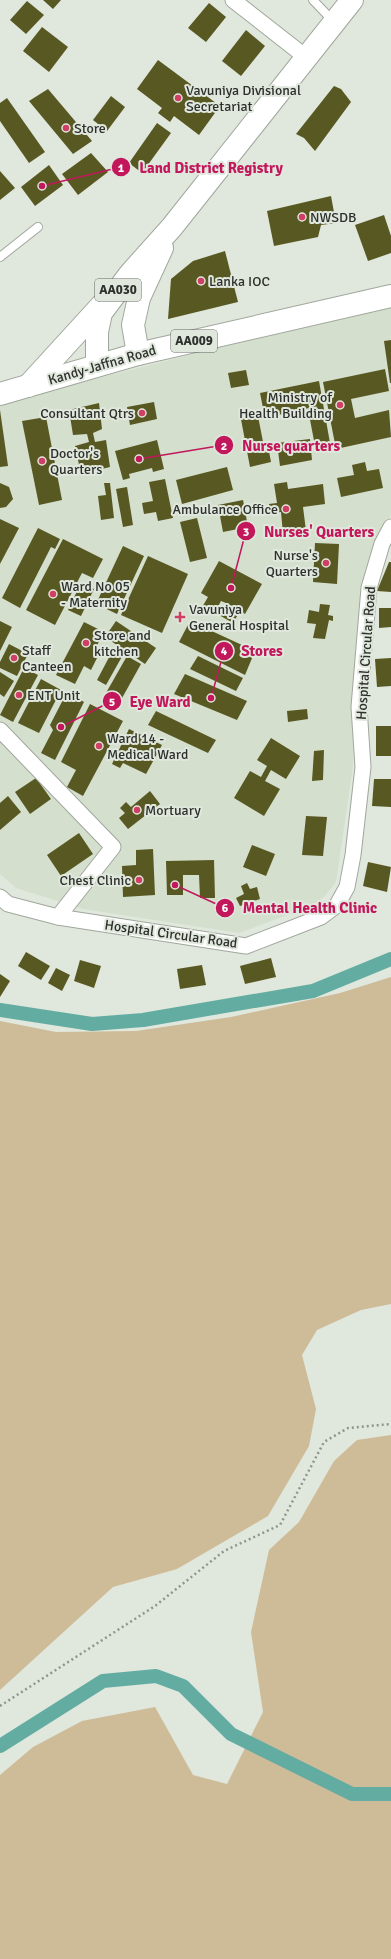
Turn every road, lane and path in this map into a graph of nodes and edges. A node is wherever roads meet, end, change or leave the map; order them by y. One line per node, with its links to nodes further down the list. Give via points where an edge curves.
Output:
1 (233, 0): 5 (street)
2 (313, 0): 4 (lane)
3 (352, 0): 4 (highway, AA030)
4 (334, 23): 5 (highway, AA030)
5 (307, 58): 7 (highway, AA030)
6 (38, 227): 8 (lane)
7 (172, 227): 9 (highway, AA030); 11 (highway, AA030, via 139,298 133,325)
8 (0, 257)
9 (130, 274): 12 (highway, AA030, via 101,313 97,332); 13 (highway)
10 (391, 296): 11 (highway, Kandy-Jaffna Road / AA009)
11 (138, 354): 12 (highway, Kandy-Jaffna Road / AA009)
12 (97, 365): 13 (highway, Kandy-Jaffna Road / AA009)
13 (27, 386): 14 (highway, Kandy-Jaffna Road / AA009)
14 (0, 394)
15 (391, 527): 18 (street, Hospital Circular Road, via 382,544 369,588 359,707 363,767 347,887 337,905 321,917 246,946)
16 (0, 730): 18 (street, via 113,847)
17 (0, 896): 18 (street, Hospital Circular Road, via 8,904)
18 (58, 917)
19 (391, 1424): 20 (path, via 348,1428 324,1442 280,1525 224,1551 155,1606)
20 (0, 1706)

